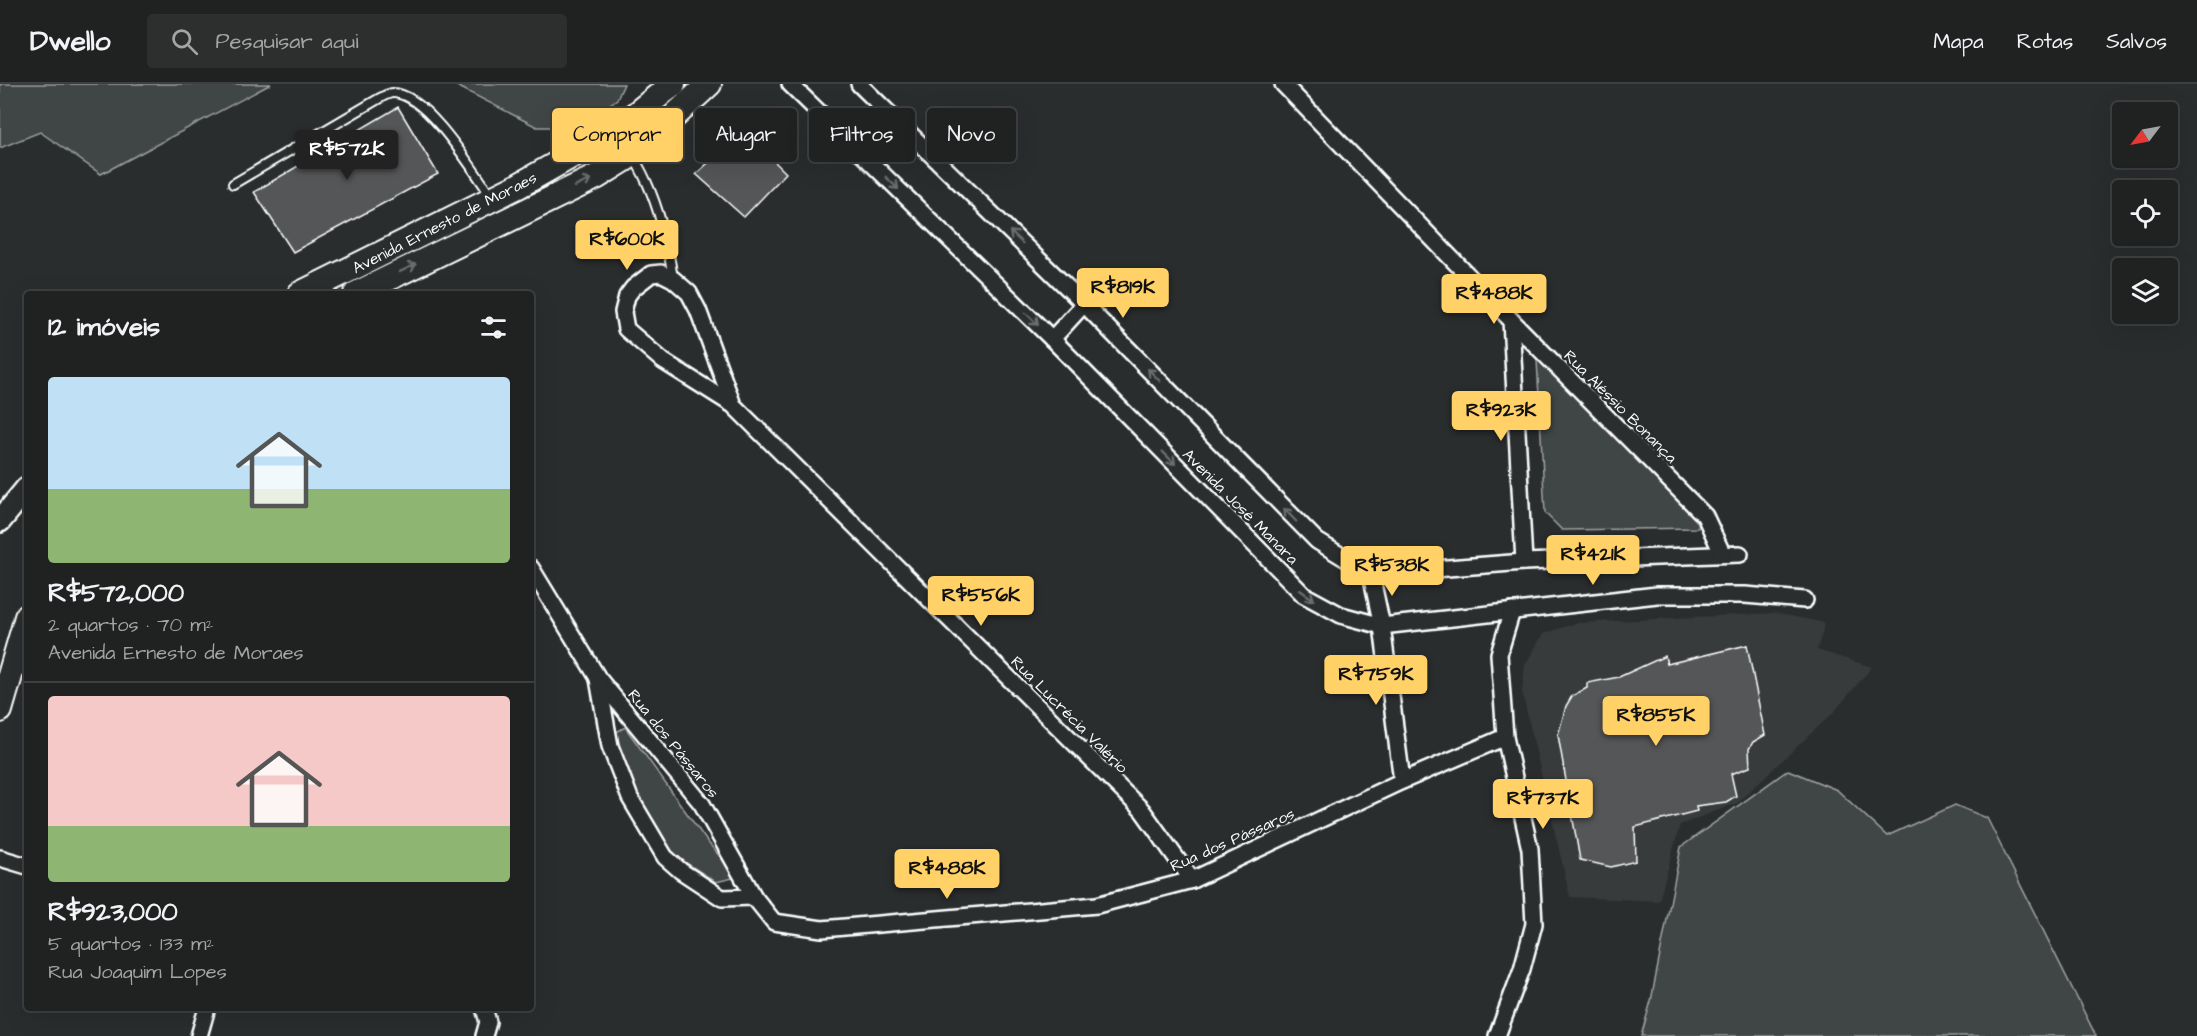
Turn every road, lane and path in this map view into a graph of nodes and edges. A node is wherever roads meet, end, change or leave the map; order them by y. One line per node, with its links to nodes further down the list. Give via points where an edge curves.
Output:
1 (673, 84): 6 (main road, Avenida Ernesto de Moraes)
2 (709, 84): 7 (main road, Avenida Ernesto de Moraes)
3 (790, 84): 18 (street, Avenida José Manara, one-way to 18)
4 (859, 84): 16 (street, Avenida José Manara, one-way to 4)
5 (1283, 84): 17 (street, Rua Aléssio Bonança)
6 (643, 108)
7 (683, 108)
8 (559, 162): 12 (main road, Avenida Ernesto de Moraes)
9 (620, 162): 15 (main road, Avenida Ernesto de Moraes, one-way to 9)
10 (637, 162): 13 (lane, via 668,245)
11 (233, 184): 12 (lane, via 394,93 427,111)
12 (493, 198): 14 (main road, Avenida Ernesto de Moraes)
13 (673, 279): 19 (street, Rua Lucrécia Valério, via 689,293 698,310); 19 (street, Rua Lucrécia Valério, via 661,273 651,274 633,288 623,312 626,329 663,361)
14 (306, 291)
15 (362, 291)
16 (1084, 304): 18 (street); 28 (street, Avenida José Manara, one-way to 16, via 1317,541)
17 (1511, 320): 24 (street, Rua Aléssio Bonança, via 1705,516); 26 (street)
18 (1052, 339): 31 (street, Avenida José Manara, one-way to 31, via 1304,595 1341,615)
19 (734, 405): 39 (street, Rua Lucrécia Valério, via 1142,810)
20 (24, 493): 22 (main road)
21 (24, 513): 23 (main road)
22 (0, 521)
23 (0, 527)
24 (1722, 553): 25 (street); 26 (street)
25 (1740, 554)
26 (1524, 561): 28 (street)
27 (534, 573): 33 (street, Rua dos Pássaros)
28 (1371, 574): 31 (street)
29 (1805, 600): 30 (street, Avenida José Manara, via 1657,595)
30 (1512, 611): 31 (street, Avenida José Manara); 35 (street, via 1499,654)
31 (1382, 626): 36 (street)
32 (24, 627): 34 (main road)
33 (598, 678): 40 (street, Rua dos Pássaros, via 702,804); 40 (street, Rua dos Pássaros, via 610,746 630,798 665,857 722,898)
34 (0, 710)
35 (1505, 737): 36 (street, Rua dos Pássaros); 45 (street, via 1530,849 1534,924)
36 (1402, 782): 39 (street, Rua dos Pássaros)
37 (0, 858): 38 (street)
38 (24, 865)
39 (1192, 880): 40 (street, Rua dos Pássaros, via 1097,905 822,929 774,922)
40 (754, 897)
41 (206, 1011): 43 (street)
42 (485, 1011): 44 (street, via 488,1022)
43 (199, 1036)
44 (483, 1036)
45 (1497, 1036)

